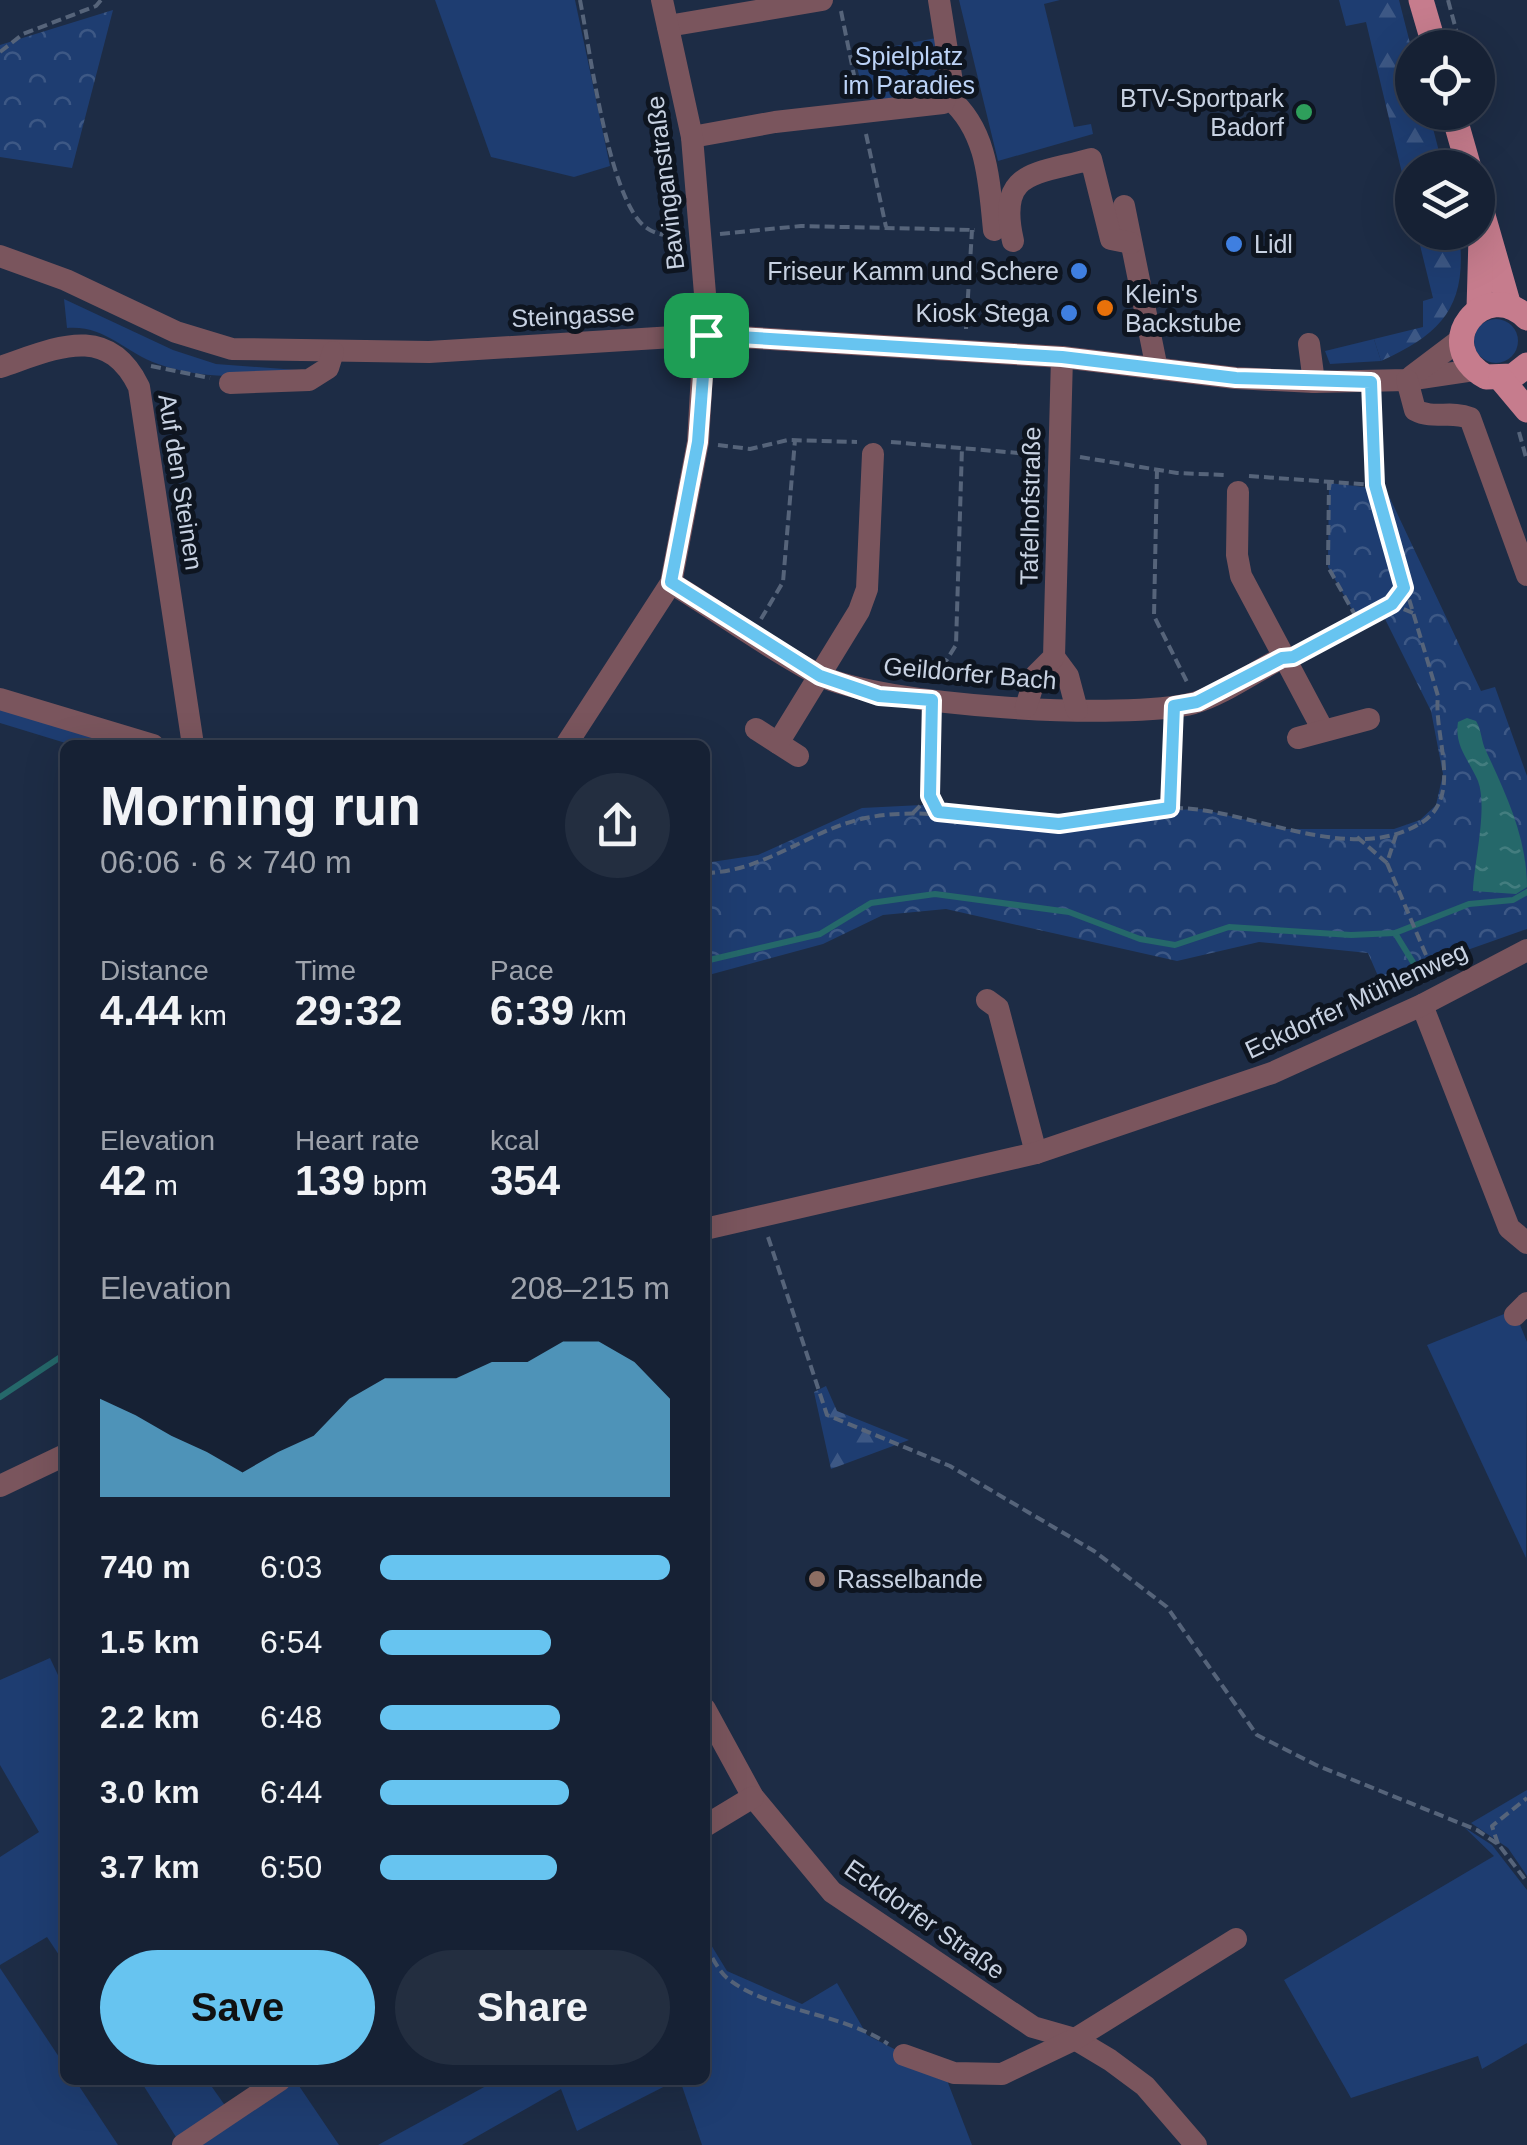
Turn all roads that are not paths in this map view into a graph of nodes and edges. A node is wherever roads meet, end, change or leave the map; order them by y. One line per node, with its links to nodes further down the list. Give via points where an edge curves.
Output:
1 (662, 0): 5 (street, Bavinganstraße)
2 (822, 0): 5 (street)
3 (939, 0): 7 (street, via 952,82)
4 (1421, 0): 6 (main road)
5 (668, 26): 8 (street, Bavinganstraße)
6 (1430, 30)
7 (948, 98): 8 (street, via 932,107); 10 (street, via 973,126 988,168 993,234 1026,178 1090,159 1111,239)
8 (692, 137): 16 (street, Bavinganstraße)
9 (1124, 206): 10 (street)
10 (1131, 243): 22 (street)
11 (1495, 247): 15 (main road)
12 (1480, 250): 14 (main road)
13 (0, 256): 19 (street, Steingasse, via 176,332 232,349)
14 (1479, 309): 15 (main road); 17 (main road)
15 (1518, 312)
16 (706, 335): 19 (street, Steingasse); 20 (street, Steingasse); 32 (street, via 698,442)
17 (1461, 339): 23 (main road); 25 (street)
18 (1309, 344): 27 (street)
19 (333, 352): 26 (street, via 328,368 309,380)
20 (1062, 357): 22 (street, Steingasse); 33 (street, Tafelhofstraße)
21 (0, 367): 44 (street, Auf den Steinen, via 72,344 111,352 131,370 139,387)
22 (1157, 369): 27 (street, Steingasse)
23 (1474, 370): 24 (main road); 25 (street, Steingasse)
24 (1520, 374): 28 (main road)
25 (1406, 380): 27 (street, Steingasse); 31 (street, via 1414,410 1430,418 1470,418)
26 (230, 382)
27 (1314, 382)
28 (1523, 420)
29 (873, 454): 35 (street, via 868,589)
30 (1238, 492): 34 (street, via 1241,576)
31 (1527, 575)
32 (671, 582): 35 (street, Geildorfer Bach); 45 (street)
33 (1054, 656): 37 (street, Tafelhofstraße, via 1036,675); 38 (street, Tafelhofstraße, via 1068,676)
34 (1282, 658): 38 (street, Geildorfer Bach, via 1186,704); 41 (street)
35 (820, 676): 37 (street, Geildorfer Bach, via 879,696); 46 (street)
36 (0, 700): 43 (street)
37 (1026, 708): 38 (street, Geildorfer Bach)
38 (1077, 710)
39 (1369, 719): 41 (street)
40 (756, 728): 46 (street)
41 (1323, 730): 42 (street)
42 (1298, 738)
43 (136, 740)
44 (192, 740)
45 (569, 740)
46 (778, 743): 47 (street)
47 (798, 756)
48 (1527, 950): 49 (street, Eckdorfer Mühlenweg)
49 (1431, 998): 51 (street, Eckdorfer Mühlenweg, via 1272,1073); 53 (street, via 1509,1228)
50 (988, 1000): 51 (street, via 998,1008)
51 (1036, 1153): 52 (street, Eckdorfer Mühlenweg)
52 (710, 1228)
53 (1527, 1243)
54 (60, 1457): 55 (street)
55 (0, 1486)
56 (710, 1718): 57 (street, Eckdorfer Straße)
57 (754, 1797): 58 (street); 60 (street, Eckdorfer Straße, via 832,1892 1034,2026)
58 (710, 1823)
59 (1236, 1939): 60 (street)
60 (1075, 2039): 61 (street, via 1002,2074 954,2073); 64 (street, Eckdorfer Straße, via 1145,2086)
61 (904, 2054)
62 (272, 2085): 63 (street)
63 (182, 2145)
64 (1196, 2145)

